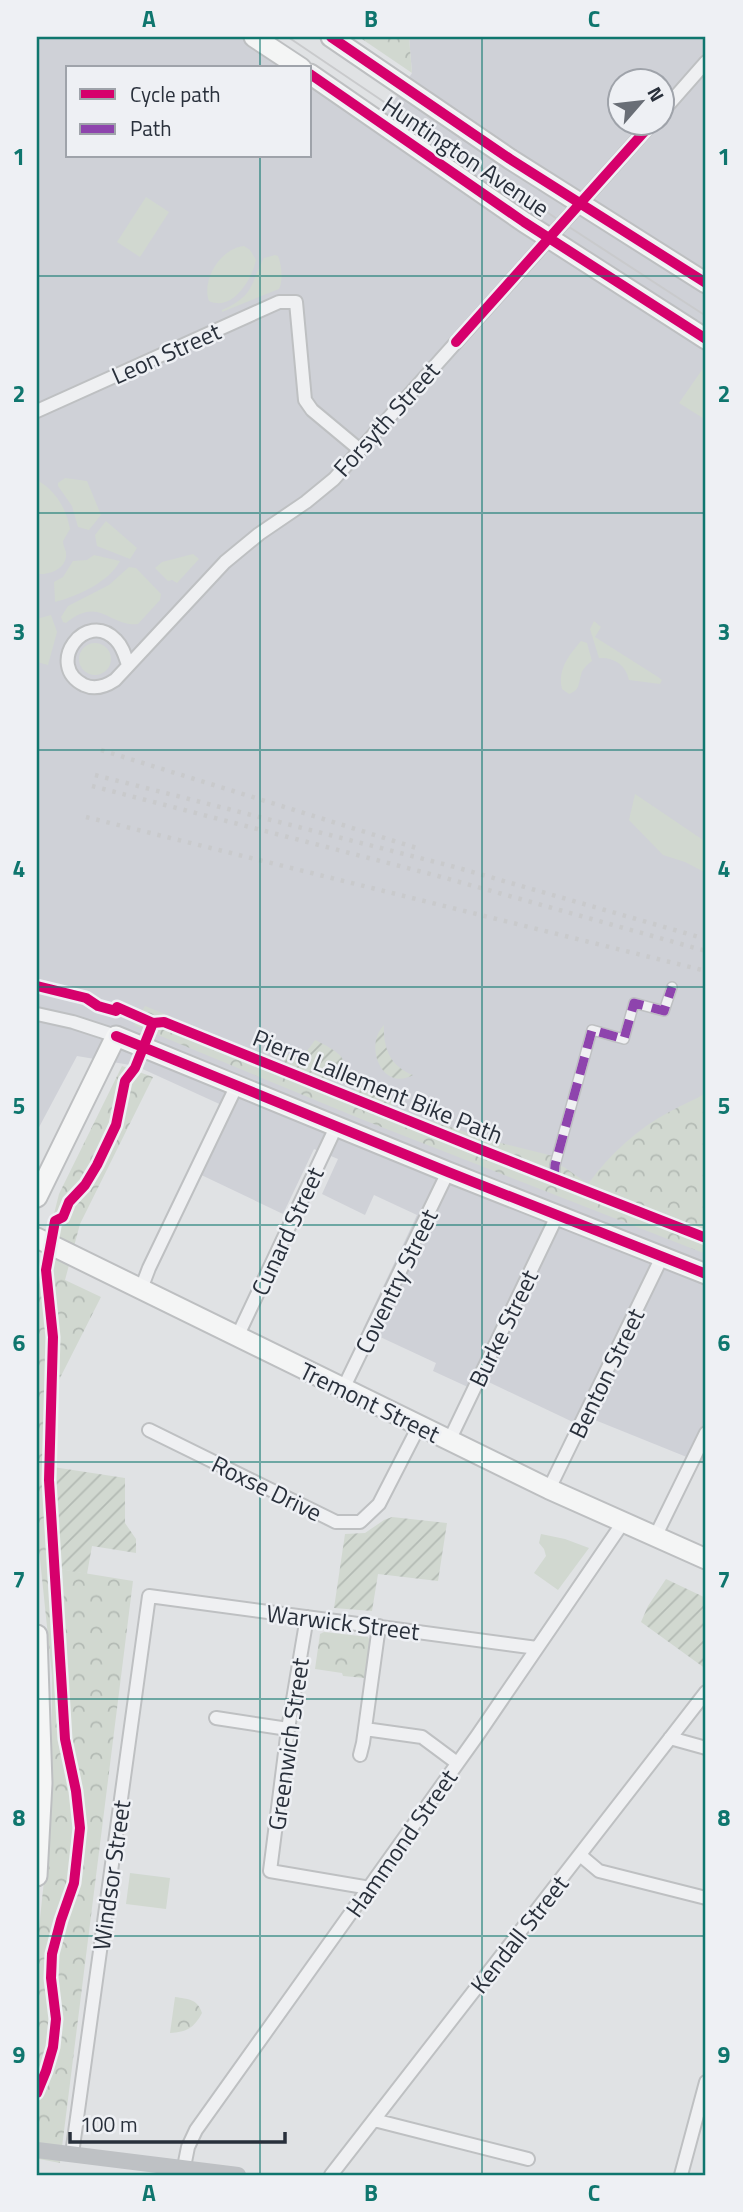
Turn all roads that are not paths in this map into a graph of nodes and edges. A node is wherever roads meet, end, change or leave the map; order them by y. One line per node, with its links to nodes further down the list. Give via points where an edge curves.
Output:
1 (254, 37): 3 (main road)
2 (331, 37): 8 (main road, Huntington Avenue, via 509,159)
3 (298, 66)
4 (704, 70): 6 (street)
5 (312, 75): 9 (main road, Huntington Avenue)
6 (676, 99)
7 (641, 136): 8 (street, Forsyth Street)
8 (582, 203): 9 (street, Forsyth Street); 10 (main road, Huntington Avenue)
9 (550, 239): 11 (main road, Huntington Avenue); 13 (street, Forsyth Street)
10 (706, 283)
11 (706, 339)
12 (37, 411): 13 (street, Leon Street, via 279,302 296,302 305,400)
13 (360, 450): 14 (street, Forsyth Street, via 306,502 225,562)
14 (128, 665): 14 (street, Forsyth Street, via 117,641 102,632 78,637 68,657 77,680 95,687 110,684)
15 (672, 987): 21 (street, via 664,1012 634,1003 624,1039 592,1030)
16 (37, 1014): 17 (street)
17 (116, 1036): 18 (main road); 22 (main road)
18 (236, 1087): 19 (main road); 27 (street)
19 (336, 1127): 20 (main road); 28 (street, Cunard Street)
20 (448, 1172): 23 (main road); 29 (street, Coventry Street)
21 (554, 1179)
22 (37, 1197)
23 (556, 1216): 25 (main road); 33 (street, Burke Street)
24 (37, 1238): 27 (main road, Tremont Street)
25 (662, 1257): 26 (main road); 34 (street, Benton Street)
26 (706, 1274)
27 (141, 1289): 28 (main road, Tremont Street)
28 (238, 1335): 29 (main road, Tremont Street)
29 (344, 1389): 30 (main road, Tremont Street)
30 (419, 1426): 31 (street, Roxse Drive, via 379,1504 360,1522 336,1522); 33 (main road, Tremont Street)
31 (149, 1430)
32 (706, 1433): 36 (street)
33 (449, 1441): 34 (main road, Tremont Street)
34 (549, 1489): 35 (main road, Tremont Street)
35 (624, 1521): 36 (main road, Tremont Street); 42 (street, Hammond Street)
36 (656, 1535): 37 (main road, Tremont Street)
37 (706, 1559)
38 (149, 1596): 39 (street, Warwick Street); 59 (street, Windsor Street)
39 (307, 1617): 40 (street, Warwick Street); 46 (street, Greenwich Street)
40 (379, 1626): 42 (street, Warwick Street); 47 (street)
41 (37, 1635): 44 (main road)
42 (537, 1648): 51 (street, Hammond Street)
43 (706, 1692): 48 (street, Kendall Street)
44 (39, 1712): 53 (main road, via 42,1783)
45 (216, 1718): 46 (street)
46 (288, 1729): 54 (street, Greenwich Street, via 270,1871)
47 (365, 1729): 50 (street); 51 (street, via 422,1737)
48 (670, 1738): 49 (street); 52 (street, Kendall Street)
49 (706, 1748)
50 (360, 1755)
51 (457, 1763): 54 (street, Hammond Street)
52 (580, 1855): 55 (street, via 599,1871); 57 (street, Kendall Street)
53 (37, 1876)
54 (370, 1888): 61 (street, Hammond Street, via 196,2130)
55 (706, 1898)
56 (706, 2082): 65 (street)
57 (374, 2120): 60 (street); 64 (street, Kendall Street)
58 (37, 2150): 59 (main road)
59 (72, 2154): 62 (main road)
60 (528, 2159)
61 (184, 2167): 62 (main road); 63 (main road)
62 (146, 2169)
63 (238, 2175)
64 (331, 2175)
65 (681, 2175)

